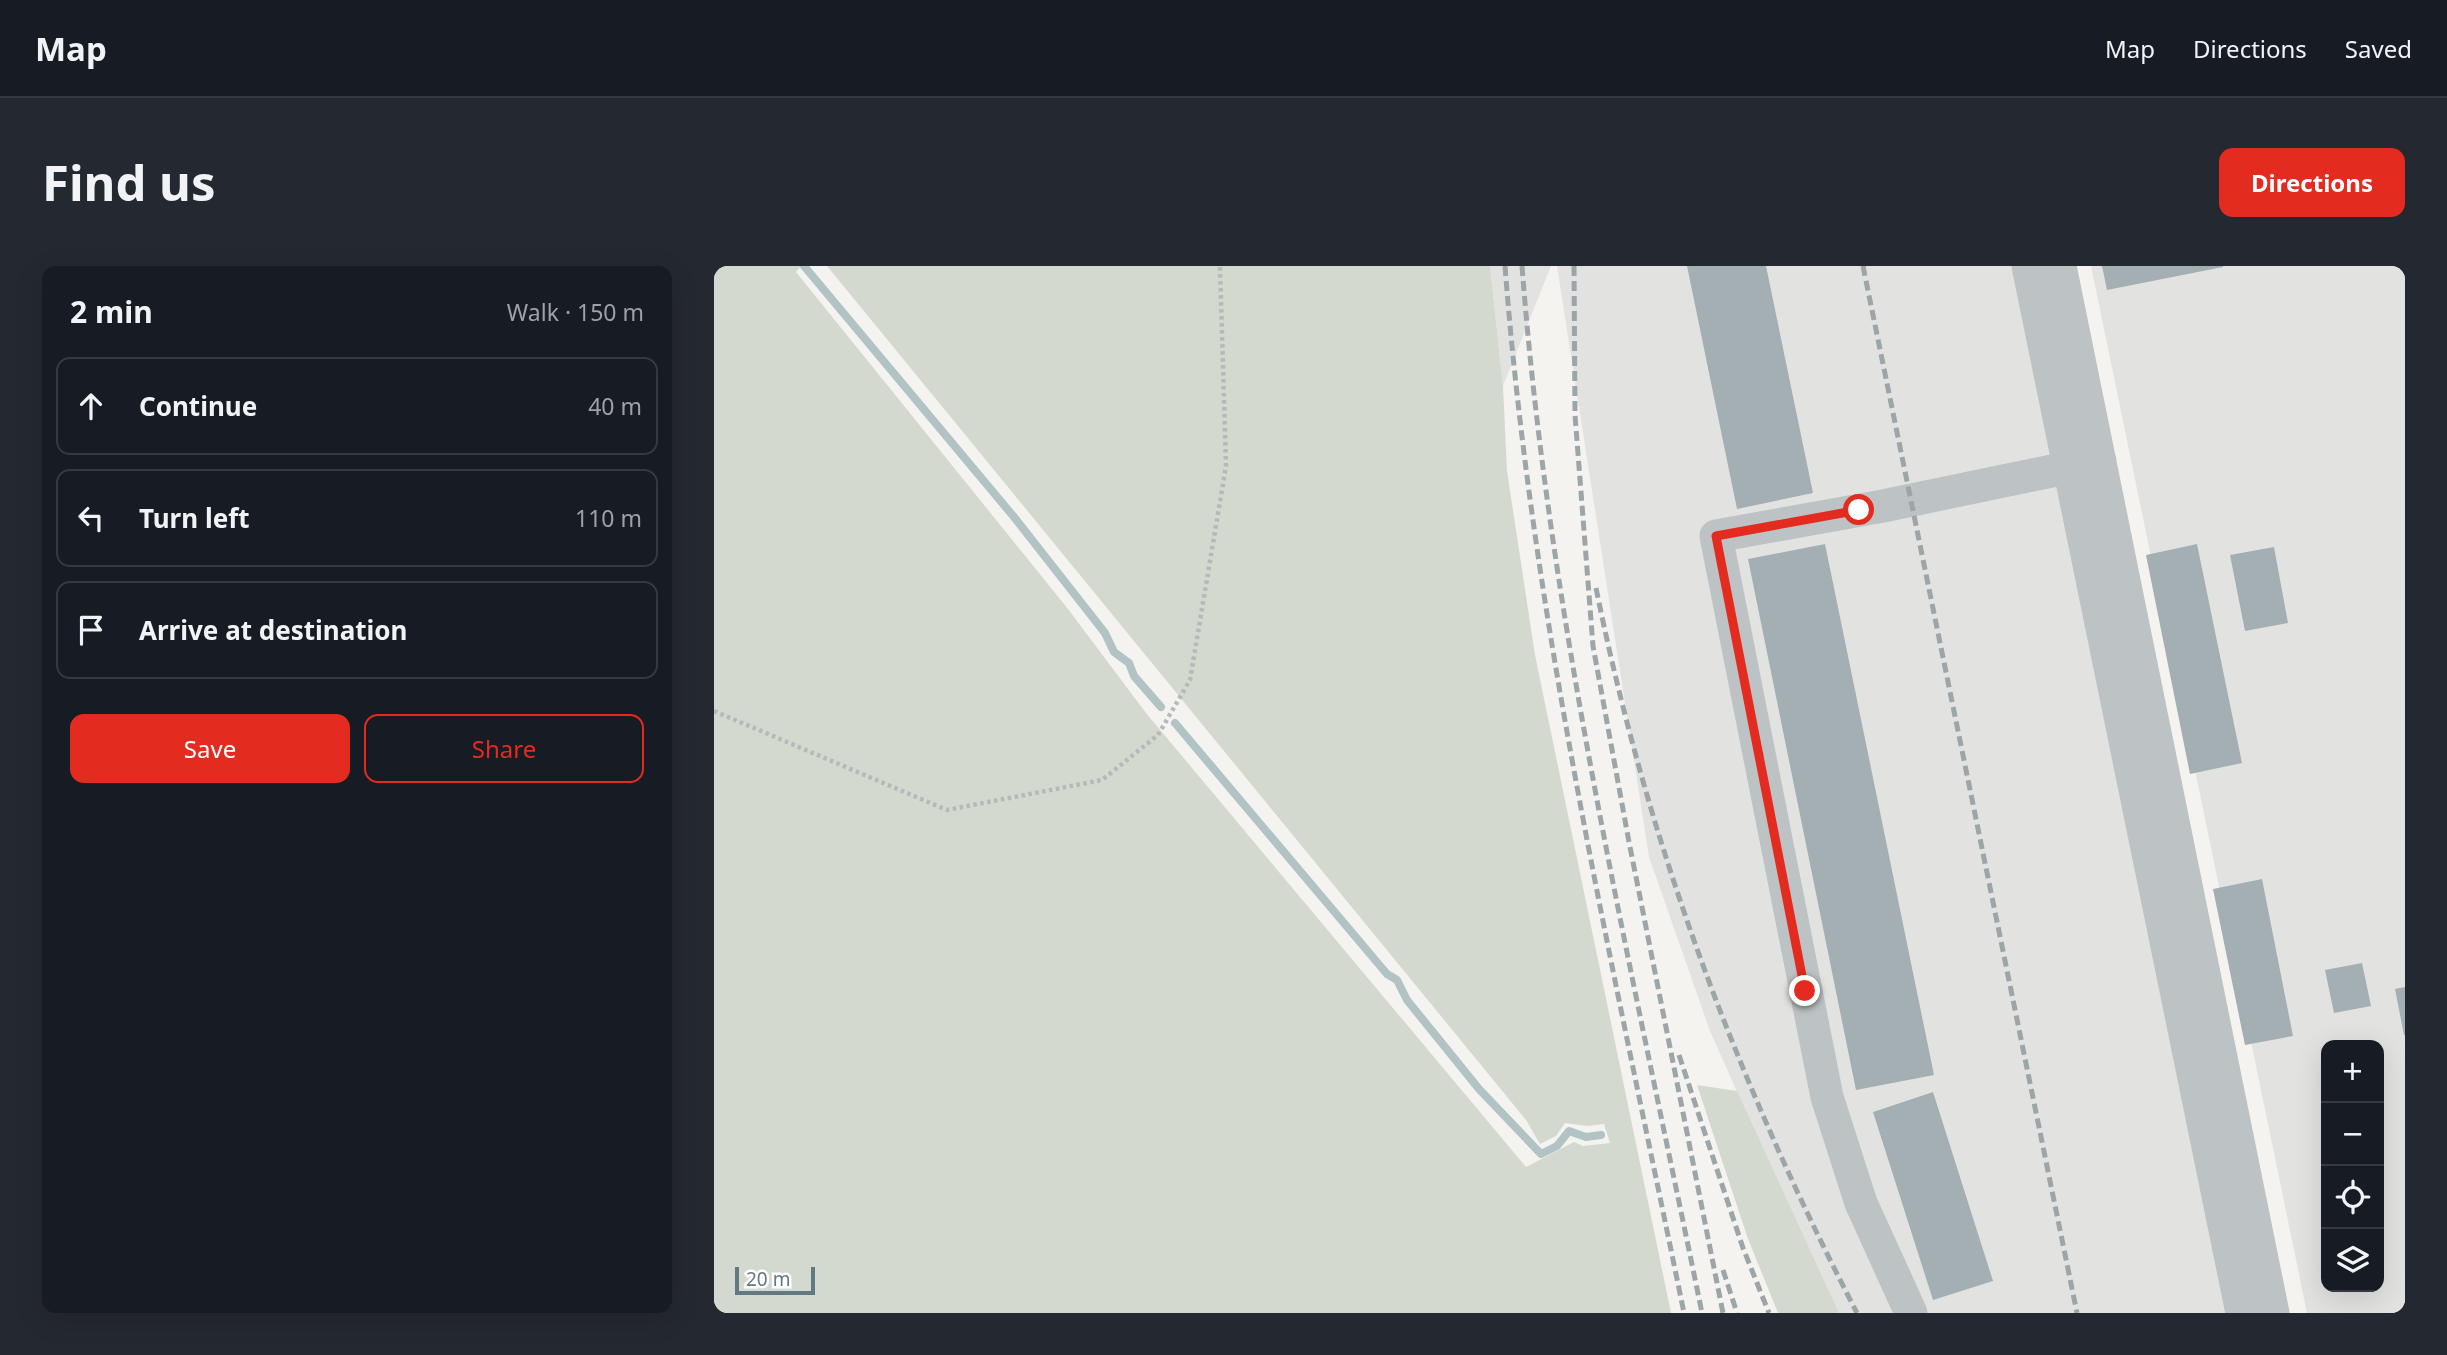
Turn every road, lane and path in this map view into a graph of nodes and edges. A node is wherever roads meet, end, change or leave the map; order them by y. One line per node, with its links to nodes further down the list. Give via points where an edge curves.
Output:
1 (1220, 266): 5 (path, via 1226,466 1190,680 1158,735 1102,780 947,810)
2 (2028, 266): 4 (street)
3 (2060, 266): 4 (street)
4 (2084, 464): 6 (street); 7 (street, via 1716,536 1827,1097 1861,1203)
5 (714, 711)
6 (2199, 1026): 8 (street); 9 (street)
7 (1911, 1313)
8 (2242, 1313)
9 (2273, 1313)

